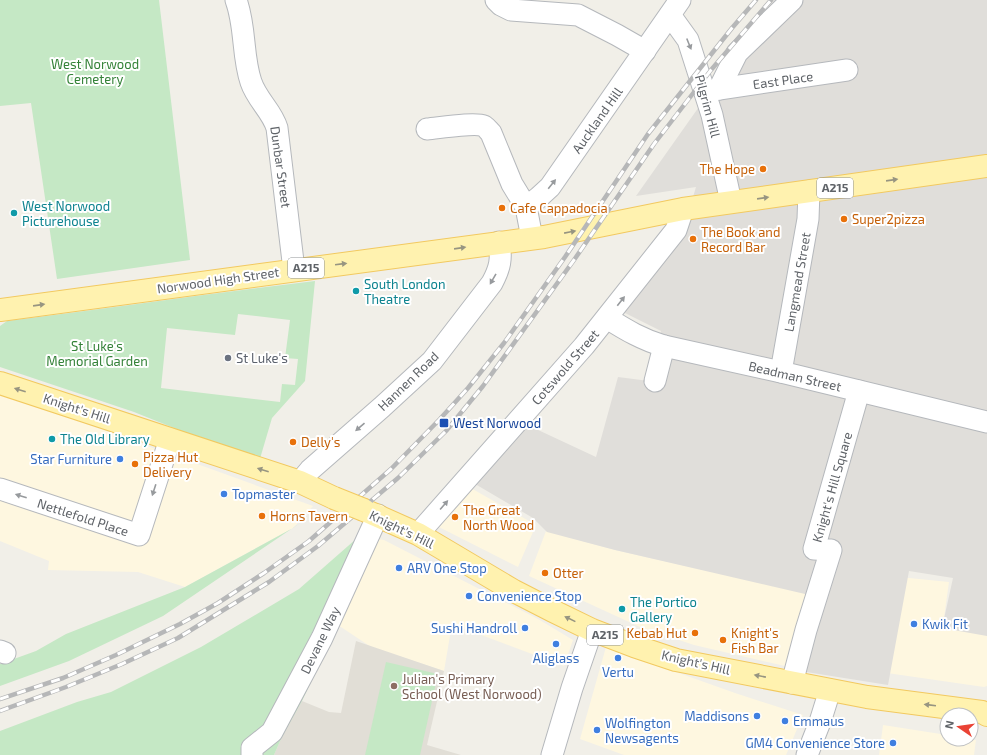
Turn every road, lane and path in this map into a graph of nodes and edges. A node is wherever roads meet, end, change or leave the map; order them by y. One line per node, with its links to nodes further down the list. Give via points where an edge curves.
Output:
1 (236, 0): 16 (street, Dunbar Street, via 241,15 247,70 277,128)
2 (496, 0): 5 (street, via 511,10 578,15)
3 (792, 0): 7 (street, via 738,53)
4 (675, 8): 5 (street, Auckland Hill); 7 (street, Pilgrim Hill, one-way to 7)
5 (645, 52): 12 (street, Auckland Hill, one-way to 5, via 550,187)
6 (847, 70): 7 (street, East Place)
7 (712, 91): 11 (street, Pilgrim Hill, via 712,115)
8 (426, 129): 12 (street, via 473,125 488,129 512,184)
9 (987, 166): 10 (main road, A215, one-way to 9)
10 (809, 191): 11 (main road, A215, one-way to 10); 20 (street, Langmead Street, via 808,219)
11 (731, 202): 13 (main road, A215)
12 (526, 207): 14 (street)
13 (683, 209): 14 (main road, A215, one-way to 13); 18 (street, Cotswold Street, one-way to 13, via 676,230)
14 (532, 238): 15 (main road, Norwood High Street / A215)
15 (500, 242): 16 (main road, Norwood High Street / A215, one-way to 15); 26 (street, Hannen Road, one-way to 26, via 499,269 492,283 432,361 310,470)
16 (294, 270): 17 (main road, Norwood High Street / A215, one-way to 16)
17 (0, 310)
18 (607, 318): 19 (street, Beadman Street, via 633,334); 29 (street, Cotswold Street, one-way to 18)
19 (664, 346): 20 (street, Beadman Street); 21 (street)
20 (781, 372): 23 (street, Beadman Street)
21 (655, 381)
22 (0, 383): 25 (main road, Knight's Hill / A215, one-way to 22)
23 (859, 391): 24 (street, Beadman Street); 31 (street, Knight's Hill Square, via 814,548 831,550)
24 (987, 422)
25 (170, 439): 26 (main road, Knight's Hill / A215, one-way to 25); 27 (street, Nettlefold Place, one-way to 27, via 139,535)
26 (300, 482): 28 (main road, Knight's Hill / A215, bridge)
27 (0, 489)
28 (372, 513): 29 (main road, Knight's Hill / A215); 34 (street, Devane Way, via 322,638 272,732 252,748)
29 (418, 534): 30 (main road, Knight's Hill / A215, one-way to 29, via 514,591)
30 (592, 630): 31 (main road, Knight's Hill / A215, one-way to 30, via 676,660); 35 (street)
31 (792, 683): 32 (main road, Knight's Hill / A215)
32 (830, 690): 33 (main road, Knight's Hill / A215, one-way to 32); 36 (street)
33 (985, 712)
34 (252, 755)
35 (552, 755)
36 (808, 755)

